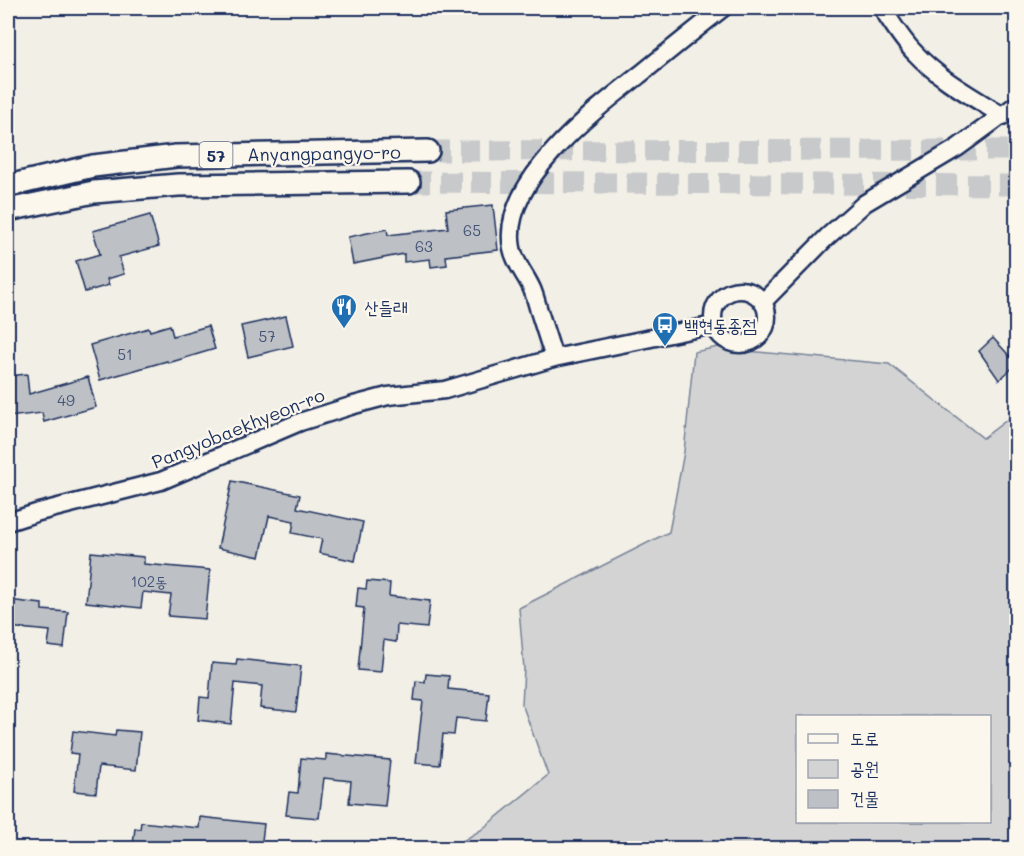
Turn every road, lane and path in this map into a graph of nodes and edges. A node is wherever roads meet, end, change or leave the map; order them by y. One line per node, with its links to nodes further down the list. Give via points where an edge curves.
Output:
1 (723, 8): 11 (street, via 590,114 535,173 523,194 511,230 512,248 532,289)
2 (882, 8): 4 (street, via 927,65)
3 (1017, 105): 4 (street)
4 (1003, 116): 9 (street, via 865,203)
5 (428, 152): 7 (main road, Anyangpangyo-ro / 57, via 176,156 93,166)
6 (409, 182): 8 (main road, Anyangpangyo-ro / 57, via 178,185 94,192)
7 (8, 186)
8 (8, 210)
9 (764, 302): 10 (street, via 752,292 729,292 717,302); 10 (street, via 765,329 752,342 725,340)
10 (714, 325): 11 (street, Pangyobaekhyeon-ro)
11 (554, 358): 12 (street, Pangyobaekhyeon-ro, via 445,390 388,396 354,405 300,422 161,481)
12 (8, 522)

